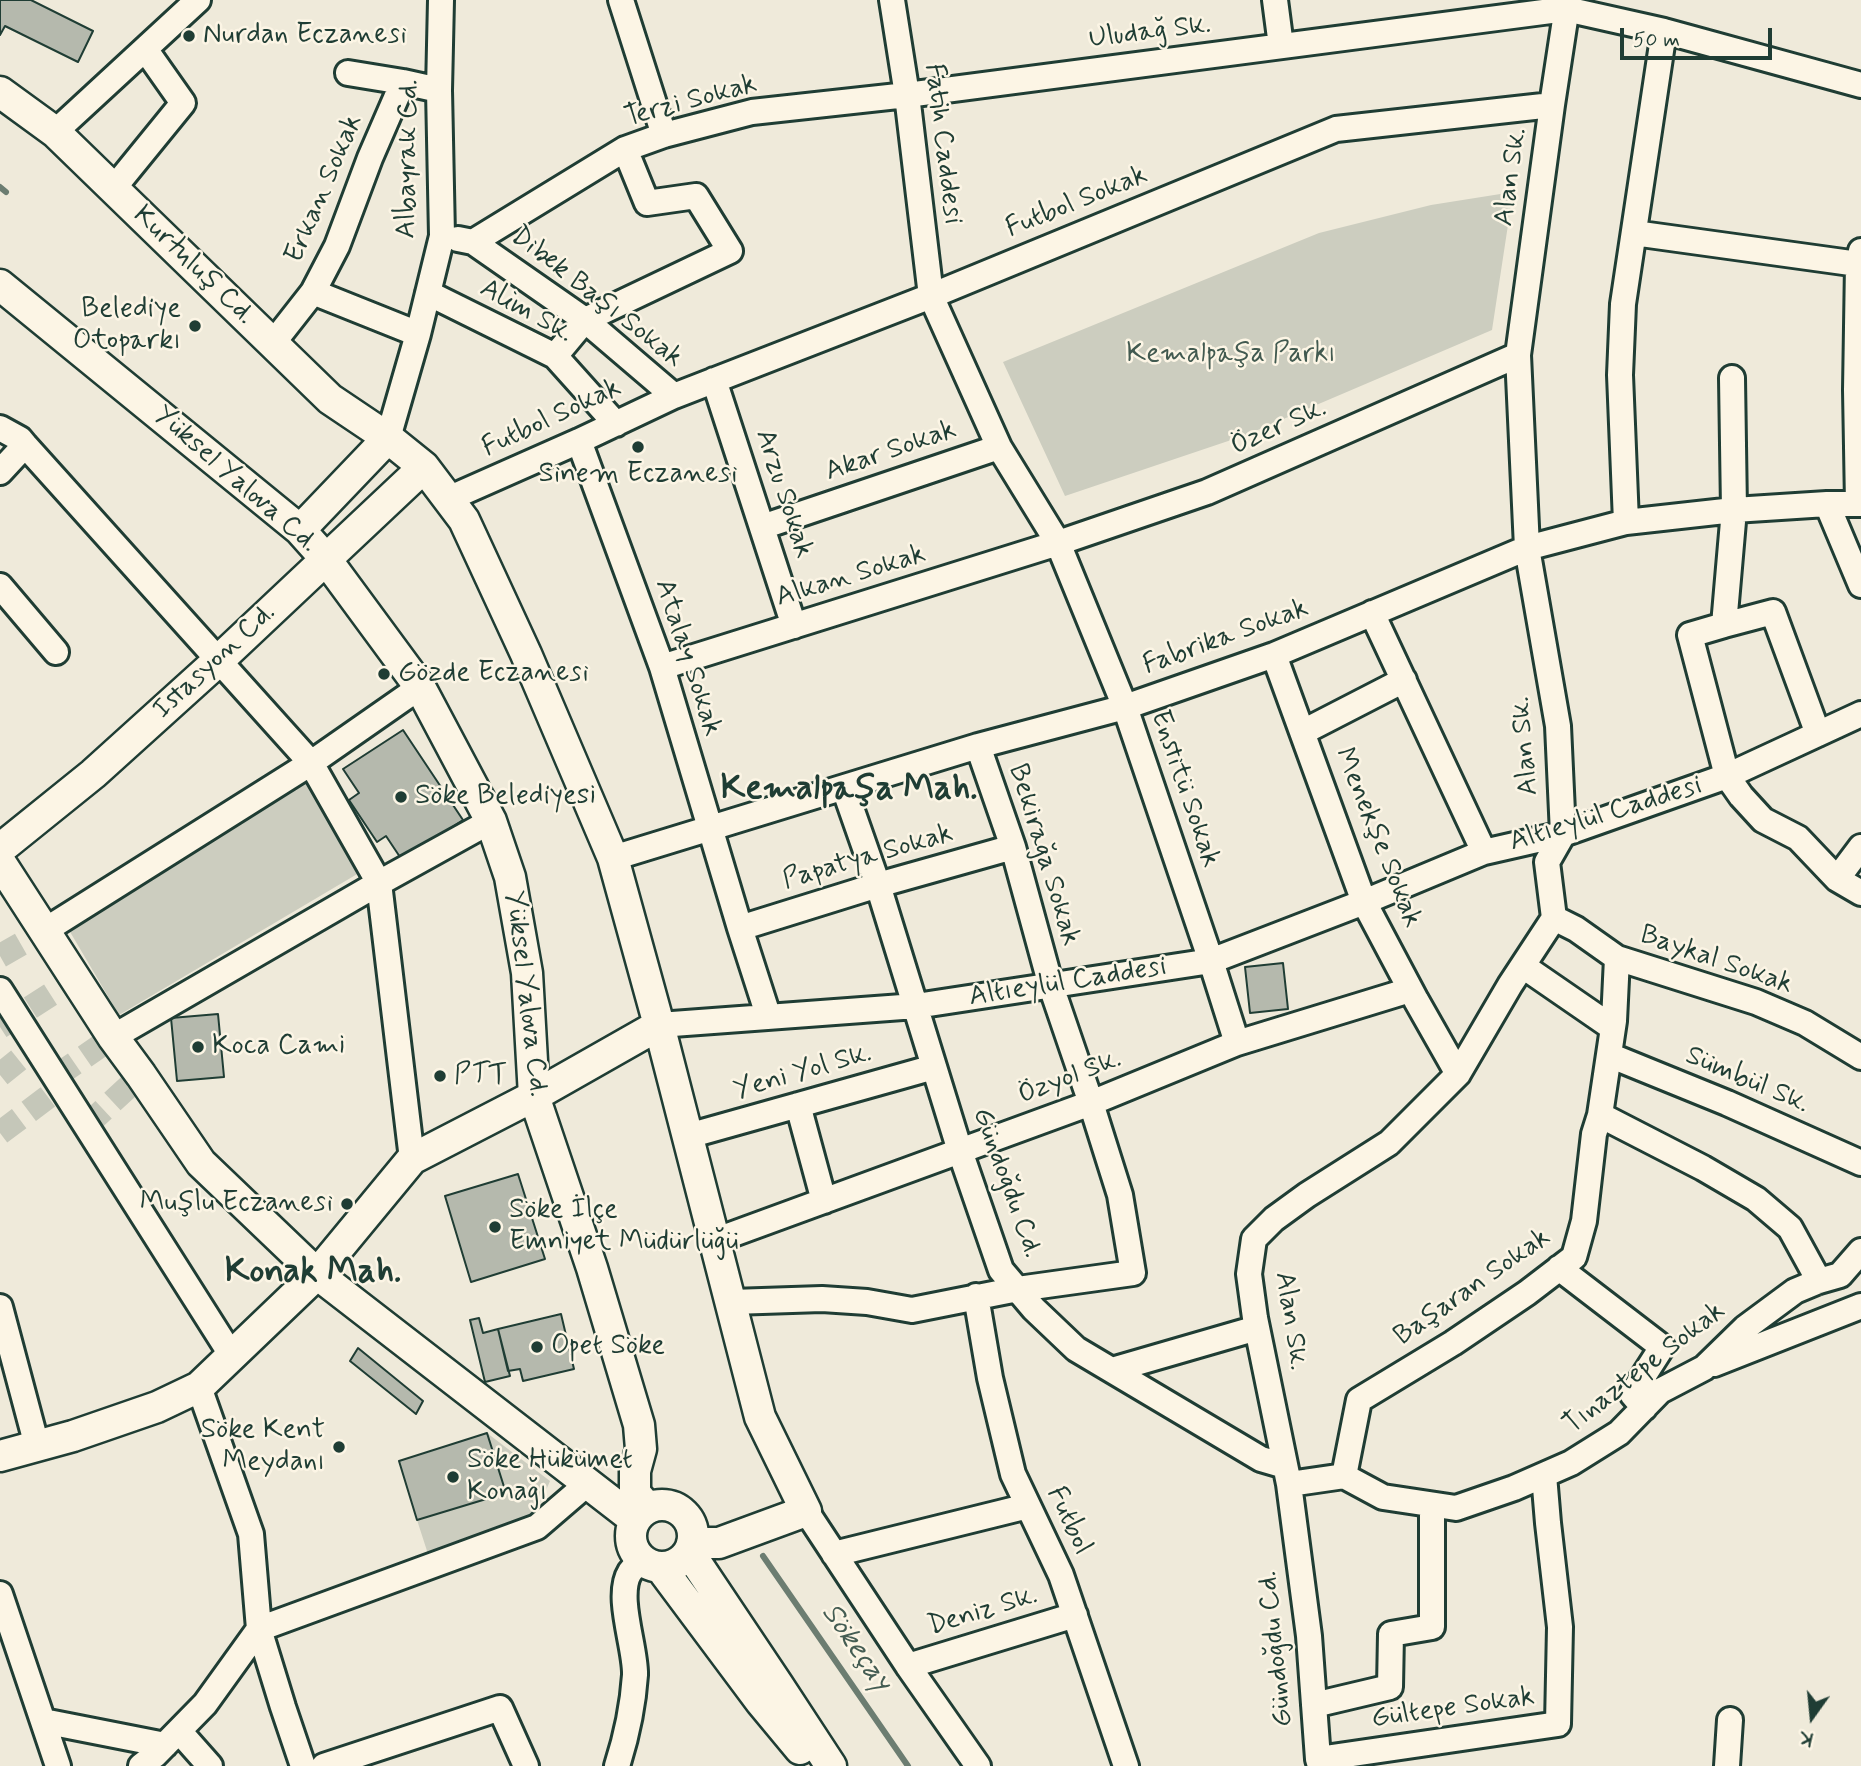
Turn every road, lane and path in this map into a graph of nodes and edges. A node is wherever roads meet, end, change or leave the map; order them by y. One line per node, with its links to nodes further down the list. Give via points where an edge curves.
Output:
1 (441, 0): 13 (street, Albayrak Cd.)
2 (621, 0): 18 (street)
3 (892, 0): 15 (street, Fatih Caddesi)
4 (1275, 0): 8 (street)
5 (187, 4): 9 (street)
6 (1567, 5): 7 (street); 8 (street, Uludağ Sk.); 16 (street, Alan Sk.)
7 (1664, 31): 12 (street); 21 (street)
8 (1281, 46): 15 (street, Uludağ Sk.)
9 (145, 49): 17 (street); 20 (street, via 183,103)
10 (348, 74): 11 (street)
11 (403, 82): 13 (street); 26 (street, Erkan Sokak, via 337,246)
12 (1861, 85)
13 (439, 90): 22 (street, Albayrak Cd.)
14 (0, 92): 17 (main road, Kurtuluş Cd.)
15 (907, 95): 18 (street, Terzi Sokak, via 752,113); 28 (street, Fatih Caddesi)
16 (1552, 105): 28 (street, Futbol Sokak, via 1336,129); 32 (street, Alan Sk.)
17 (55, 132): 20 (main road, Kurtuluş Cd.)
18 (664, 135): 19 (street, Terzi Sokak)
19 (625, 149): 23 (street, Terzi Sokak); 29 (street, via 647,203 696,196 730,251)
20 (113, 189): 31 (main road, Kurtuluş Cd.)
21 (1634, 233): 24 (street); 50 (street, via 1623,304 1620,375)
22 (442, 236): 23 (street, Dibek Başı Sokak); 27 (street, Albayrak Cd.)
23 (473, 242): 29 (street, Dibek Başı Sokak)
24 (1860, 258): 36 (street)
25 (0, 285): 52 (main road, Yüksel Yalova Cd.)
26 (313, 292): 30 (street); 31 (street, Erkan Sokak)
27 (428, 293): 30 (street, Albayrak Cd.); 33 (street, Alim Sk.)
28 (931, 296): 35 (street, Futbol Sokak); 43 (street, Enstitü Sokak)
29 (585, 320): 33 (street); 37 (street, Dibek Başı Sokak)
30 (418, 334): 40 (street, Albayrak Cd.)
31 (273, 344): 40 (main road, Kurtuluş Cd., via 330,399)
32 (1518, 355): 53 (street, Özer Sk., via 1207,492); 54 (street, Alan Sk.)
33 (555, 356): 38 (street, Alim Sk.)
34 (1732, 377): 49 (street)
35 (714, 380): 37 (street, Futbol Sokak); 51 (street, Arzu Sokak)
36 (1858, 390): 48 (street)
37 (674, 396): 38 (street, Futbol Sokak)
38 (617, 424): 41 (street, Futbol Sokak)
39 (0, 429): 42 (street)
40 (388, 438): 44 (main road, Kurtuluş Cd.); 52 (main road)
41 (579, 441): 46 (street, Futbol Sokak); 64 (street, Atalay Sokak)
42 (25, 445): 45 (street); 63 (street)
43 (999, 447): 51 (street, Akar Sokak); 53 (street, Enstitü Sokak)
44 (424, 467): 46 (main road, Kurtuluş Cd.); 55 (main road, Istasyon Cd.)
45 (0, 472)
46 (448, 499): 82 (main road, Kurtuluş Cd., via 464,520 515,630)
47 (1826, 504): 48 (street, Fabrika Sokak); 49 (street, Fabrika Sokak); 56 (street)
48 (1860, 504)
49 (1734, 510): 50 (street, Fabrika Sokak); 59 (street)
50 (1626, 523): 54 (street, Fabrika Sokak)
51 (762, 527): 60 (street, Arzu Sokak)
52 (300, 530): 55 (main road, Yüksel Yalova Cd.)
53 (1058, 542): 60 (street, Alkan Sokak); 67 (street, Enstitü Sokak)
54 (1527, 548): 58 (street, Fabrika Sokak); 77 (street, Alan Sk., via 1558,726)
55 (325, 558): 63 (main road, Istasyon Cd.); 66 (main road, Yüksel Yalova Cd.)
56 (1861, 584)
57 (0, 586): 61 (street)
58 (1372, 613): 62 (street, Fabrika Sokak); 65 (street)
59 (1724, 625): 70 (street, via 1773,612); 73 (street, via 1690,635)
60 (794, 626): 64 (street, Alkan Sokak)
61 (56, 652)
62 (1274, 655): 67 (street, Fabrika Sokak); 69 (street, Menekşe Sokak)
63 (218, 660): 72 (street); 80 (main road, Istasyon Cd., via 93,774)
64 (662, 667): 76 (street, Atalay Sokak)
65 (1404, 680): 69 (street); 81 (street)
66 (420, 687): 72 (street); 75 (main road, Yüksel Yalova Cd.)
67 (1125, 707): 71 (street, Fabrika Sokak); 93 (street, Enstitü Sokak)
68 (1861, 714): 70 (street, Altıeylül Caddesi)
69 (1303, 733): 88 (street, Menekşe Sokak)
70 (1818, 734): 73 (street, Altıeylül Caddesi)
71 (978, 746): 74 (street, Fabrika Sokak); 78 (street, Bekirağa Sokak)
72 (311, 763): 85 (street); 91 (street)
73 (1727, 776): 77 (street, Altıeylül Caddesi); 84 (street, via 1763,820 1798,838)
74 (844, 788): 76 (street, Fabrika Sokak); 86 (street, Gündoğdu Cd.)
75 (491, 821): 85 (street); 108 (main road, Yüksel Yalova Cd., via 510,877 527,973)
76 (710, 828): 82 (street, Fabrika Sokak); 90 (street, Atalay Sokak)
77 (1563, 834): 81 (street, Altıeylül Caddesi); 89 (street, Alan Sk., via 1547,862)
78 (1013, 847): 86 (street, Papatya Sokak); 95 (street, Bekirağa Sokak)
79 (1861, 847): 84 (street)
80 (0, 849)
81 (1484, 852): 88 (street, Altıeylül Caddesi)
82 (613, 858): 100 (main road, Kurtuluş Cd.)
83 (0, 862): 91 (main road)
84 (1837, 878): 87 (street)
85 (379, 883): 102 (street); 114 (street)
86 (878, 885): 90 (street, Papatya Sokak); 98 (street, Gündoğdu Cd.)
87 (1861, 893)
88 (1364, 902): 93 (street, Altıeylül Caddesi); 97 (street, Menekşe Sokak)
89 (1554, 918): 92 (street, Baykal Sokak); 94 (street, Alan Sk.)
90 (740, 928): 99 (street, Atalay Sokak)
91 (44, 931): 102 (main road)
92 (1617, 958): 101 (street, Başaran Sokak); 105 (street, Baykal Sokak, via 1756,1002 1805,1023)
93 (1211, 961): 95 (street, Altıeylül Caddesi); 103 (street, Enstitü Sokak)
94 (1522, 966): 101 (street); 107 (street, Alan Sk.)
95 (1051, 986): 98 (street, Altıeylül Caddesi); 109 (street, Bekirağa Sokak)
96 (0, 990): 128 (street)
97 (1410, 990): 103 (street, Özyol Sk.); 107 (street, Menekşe Sokak)
98 (916, 1006): 99 (street, Altıeylül Caddesi); 106 (street, Gündoğdu Cd.)
99 (768, 1015): 100 (street, Altıeylül Caddesi)
100 (659, 1025): 108 (main road, Altıeylül Caddesi); 112 (main road, Kurtuluş Cd.)
101 (1613, 1028): 104 (street, Başaran Sokak)
102 (113, 1037): 120 (main road, via 201,1163)
103 (1237, 1043): 109 (street, Özyol Sk.)
104 (1609, 1055): 111 (street, Başaran Sokak); 115 (street, Sümbül Sk.)
105 (1861, 1057)
106 (934, 1067): 110 (street, Yeni Yol Sk.); 113 (street, Gündoğdu Cd.)
107 (1458, 1074): 127 (street, Alan Sk., via 1389,1143 1307,1195 1254,1239 1249,1274)
108 (534, 1096): 114 (main road, Altıeylül Caddesi); 142 (main road, Yüksel Yalova Cd., via 639,1425 635,1493)
109 (1091, 1103): 113 (street, Özyol Sk.); 122 (street, Bekirağa Sokak, via 1120,1195 1133,1273)
110 (798, 1105): 112 (street, Yeni Yol Sk.); 116 (street)
111 (1600, 1115): 119 (street, Başaran Sokak, via 1584,1222 1574,1256); 121 (street, via 1756,1199 1790,1228)
112 (688, 1136): 117 (main road, Kurtuluş Cd.)
113 (960, 1151): 116 (street, Özyol Sk.); 122 (street, Gündoğdu Cd., via 1001,1270)
114 (412, 1159): 120 (main road, Altıeylül Caddesi)
115 (1861, 1163)
116 (824, 1201): 117 (street, Özyol Sk.)
117 (713, 1241): 124 (main road, Kurtuluş Cd.)
118 (1861, 1251): 121 (street, Tınaztepe Sokak, via 1840,1275)
119 (1559, 1268): 132 (street, via 1662,1347 1632,1394); 137 (street, Başaran Sokak, via 1453,1343 1359,1401)
120 (317, 1274): 128 (main road, Altıeylül Caddesi); 138 (main road)
121 (1819, 1281): 129 (street, Tınaztepe Sokak, via 1795,1291 1745,1328)
122 (1018, 1289): 123 (street); 130 (street, Gündoğdu Cd., via 1076,1349)
123 (976, 1296): 124 (street, via 912,1310 822,1299); 139 (street, Futbol, via 1013,1474)
124 (732, 1302): 141 (main road, Kurtuluş Cd., via 760,1417)
125 (1861, 1306): 129 (street)
126 (0, 1307): 133 (street)
127 (1257, 1328): 130 (street); 135 (street, Alan Sk.)
128 (232, 1356): 131 (main road, Altıeylül Caddesi)
129 (1704, 1368): 132 (street, Tınaztepe Sokak, via 1660,1391)
130 (1112, 1370): 135 (street, Gündoğdu Cd.)
131 (199, 1387): 133 (main road, Altıeylül Caddesi, via 157,1407); 148 (street, via 251,1534)
132 (1644, 1408): 136 (street, Tınaztepe Sokak, via 1619,1433)
133 (37, 1446): 134 (main road, Altıeylül Caddesi)
134 (0, 1456)
135 (1287, 1475): 137 (street); 150 (street, Gündoğdu Cd.)
136 (1544, 1475): 140 (street, Tınaztepe Sokak, via 1455,1508); 155 (street, Gültepe Sokak, via 1560,1627 1558,1724)
137 (1344, 1476): 140 (street, Tınaztepe Sokak, via 1383,1497)
138 (587, 1484): 142 (main road); 148 (street, via 537,1527)
139 (1028, 1506): 144 (street); 147 (street, Futbol)
140 (1432, 1506): 150 (street, via 1432,1627 1391,1634 1390,1687)
141 (806, 1511): 143 (main road, via 719,1543); 144 (street)
142 (641, 1514): 143 (main road, via 657,1506 677,1509 693,1533); 145 (main road, via 630,1541 634,1552)
143 (690, 1548): 145 (main road, via 677,1564); 154 (main road, via 778,1685)
144 (834, 1554): 149 (street)
145 (651, 1564): 154 (main road); 162 (street, via 629,1574 625,1589 635,1673)
146 (0, 1594): 152 (street)
147 (1075, 1615): 149 (street, Deniz Sk.); 164 (street, Futbol)
148 (259, 1629): 153 (street, via 205,1704); 159 (street)
149 (908, 1666): 163 (street)
150 (1314, 1705): 155 (street, Gündoğdu Cd.)
151 (1730, 1720): 165 (street)
152 (43, 1721): 153 (street); 156 (street)
153 (172, 1738): 157 (street); 158 (street)
154 (812, 1760)
155 (1319, 1763)
156 (58, 1766)
157 (141, 1766)
158 (210, 1766)
159 (303, 1766)
160 (324, 1766): 161 (street, via 500,1708)
161 (526, 1766)
162 (617, 1766)
163 (978, 1766)
164 (1126, 1766)
165 (1727, 1766)

